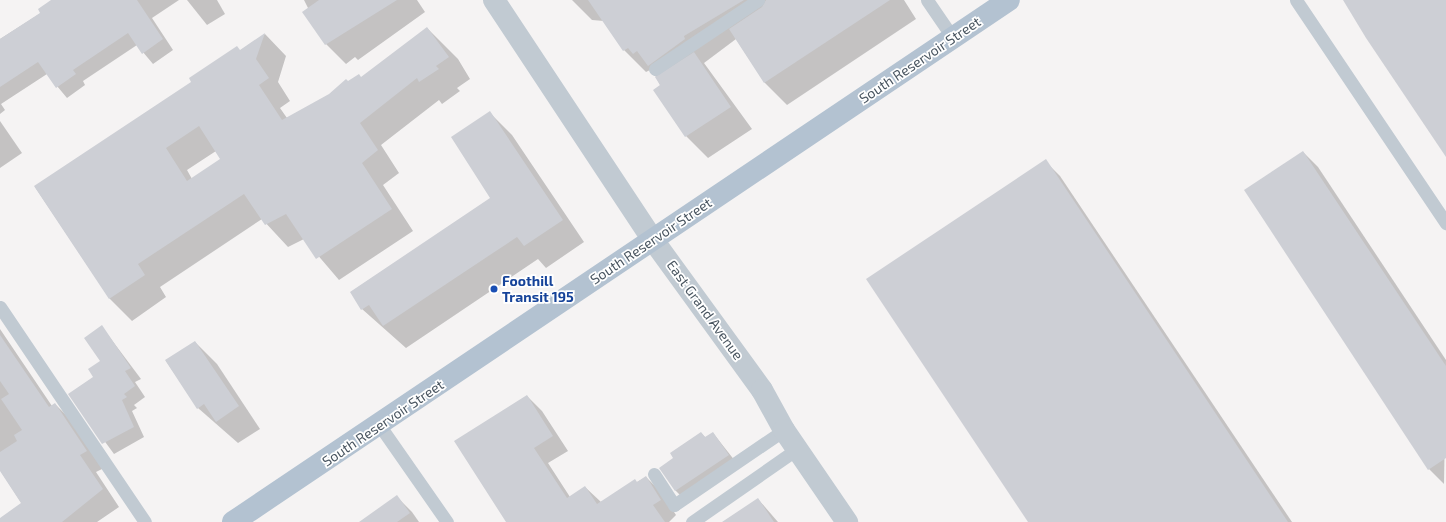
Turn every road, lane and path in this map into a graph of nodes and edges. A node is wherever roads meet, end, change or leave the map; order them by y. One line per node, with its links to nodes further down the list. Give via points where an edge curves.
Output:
1 (494, 0): 9 (street, East Grand Avenue)
2 (758, 0): 7 (lane)
3 (927, 0): 6 (lane)
4 (1296, 0): 8 (lane)
5 (1004, 1): 6 (main road, South Reservoir Street)
6 (953, 38): 9 (main road, South Reservoir Street)
7 (655, 69)
8 (1446, 223)
9 (654, 240): 11 (main road, South Reservoir Street); 12 (street, East Grand Avenue, via 762,390)
10 (0, 307): 15 (lane)
11 (380, 426): 16 (main road, South Reservoir Street); 17 (lane)
12 (784, 430): 13 (street, East Grand Avenue); 14 (lane, via 674,505)
13 (797, 449): 18 (lane); 19 (street, East Grand Avenue)
14 (654, 474)
15 (145, 522)
16 (233, 522)
17 (447, 522)
18 (692, 522)
19 (847, 522)

